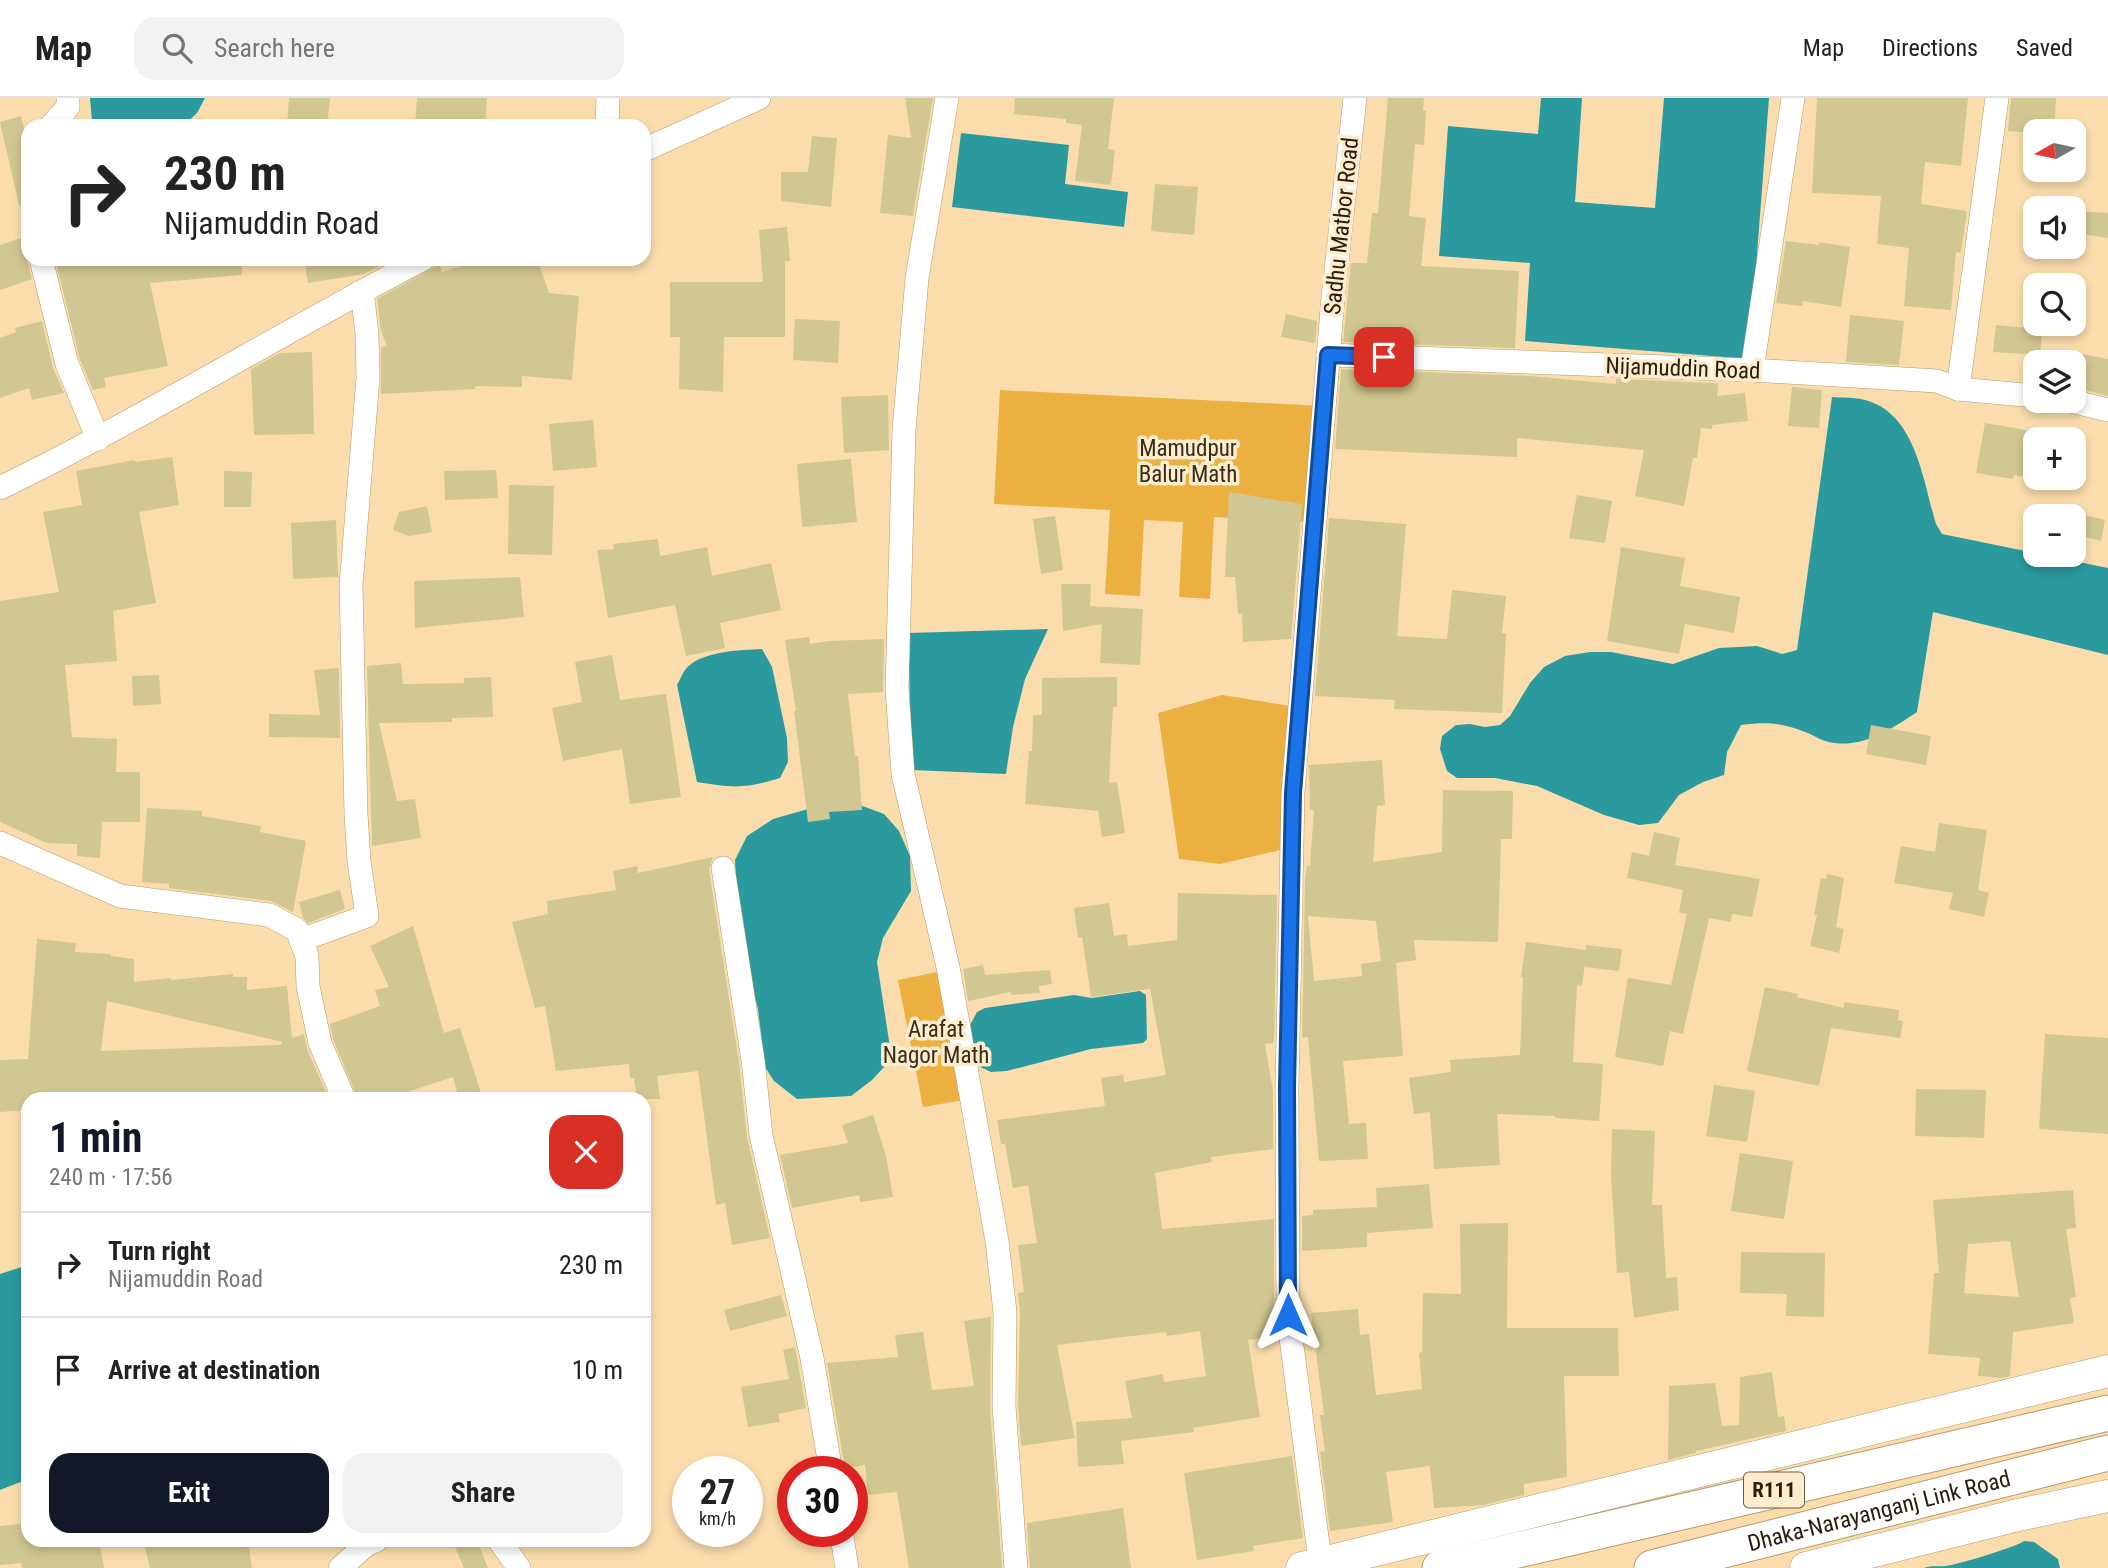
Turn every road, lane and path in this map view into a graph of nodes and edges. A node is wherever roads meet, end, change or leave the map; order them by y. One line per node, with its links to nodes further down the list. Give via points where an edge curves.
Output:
1 (68, 98): 8 (street, via 68,107)
2 (608, 98): 9 (street)
3 (759, 98): 10 (street)
4 (947, 98): 38 (street, via 917,278 904,430 897,689 903,774 948,967 997,1241 1005,1312 1004,1406)
5 (1355, 98): 14 (street, Sadhu Matbor Road)
6 (1793, 98): 15 (street)
7 (1997, 98): 16 (street)
8 (57, 119)
9 (607, 119)
10 (651, 147)
11 (43, 266): 20 (street, via 67,364)
12 (410, 266): 13 (street)
13 (360, 292): 20 (street); 24 (street, via 368,378 351,585 356,814 367,916)
14 (1328, 355): 15 (street, Nijamuddin Road); 34 (street, Sadhu Matbor Road, via 1293,793 1287,1087 1288,1315)
15 (1752, 370): 16 (street, Nijamuddin Road, via 1937,381)
16 (1958, 389): 17 (street, Nijamuddin Road)
17 (2023, 395)
18 (2086, 405): 19 (street)
19 (2108, 410)
20 (98, 439): 21 (street)
21 (0, 488)
22 (0, 843): 24 (street, via 120,895 269,915 297,930)
23 (723, 868): 29 (street, via 761,1135 812,1358)
24 (301, 940): 25 (street, via 320,1043)
25 (341, 1092)
26 (2108, 1371): 34 (street)
27 (2108, 1413): 39 (main road, Dhaka-Narayanganj Link Road / R111)
28 (2108, 1453): 40 (main road, Dhaka-Narayanganj Link Road / R111)
29 (828, 1456)
30 (2108, 1496): 41 (street)
31 (364, 1547): 35 (street)
32 (504, 1547): 36 (street)
33 (843, 1547): 37 (street)
34 (1314, 1567)
35 (340, 1568)
36 (519, 1568)
37 (846, 1568)
38 (1016, 1568)
39 (1440, 1568)
40 (1652, 1568)
41 (1806, 1568)

